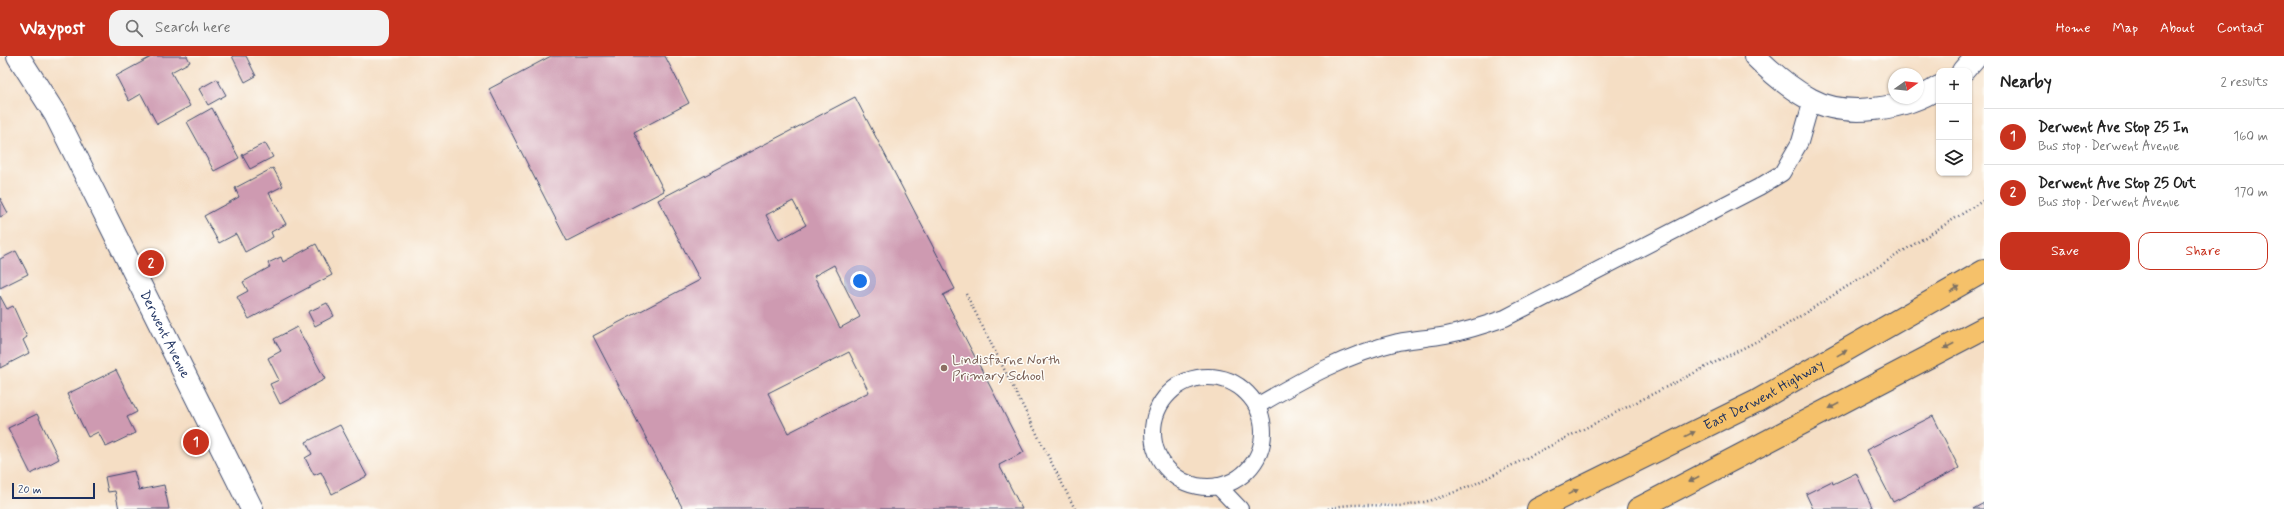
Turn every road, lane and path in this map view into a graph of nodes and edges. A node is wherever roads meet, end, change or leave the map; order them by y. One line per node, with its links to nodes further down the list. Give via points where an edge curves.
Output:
1 (18, 56): 13 (street, Derwent Avenue, via 55,114)
2 (1755, 56): 6 (street, via 1775,76)
3 (1976, 56): 4 (street)
4 (1966, 68)
5 (1936, 88): 6 (street, via 1901,105 1867,110 1839,108)
6 (1812, 100): 11 (lane, via 1800,142 1782,173 1759,187 1504,318 1446,335 1399,342 1368,351 1302,380)
7 (1984, 200): 16 (path, via 1775,332 1475,484 1447,495 1396,506 1366,504)
8 (1984, 271): 17 (main road, East Derwent Highway, one-way to 8, via 1757,401)
9 (966, 294): 14 (path)
10 (1984, 328): 18 (main road, one-way to 18)
11 (1257, 406): 12 (lane, via 1263,422 1263,440 1258,456 1248,470 1234,481); 12 (lane, via 1247,393 1235,384 1220,378 1204,377 1188,380 1175,388 1156,414 1155,445 1170,472 1179,479 1200,486)
12 (1218, 486): 15 (lane)
13 (252, 509)
14 (1075, 509)
15 (1240, 509)
16 (1328, 509)
17 (1538, 509)
18 (1638, 509)

